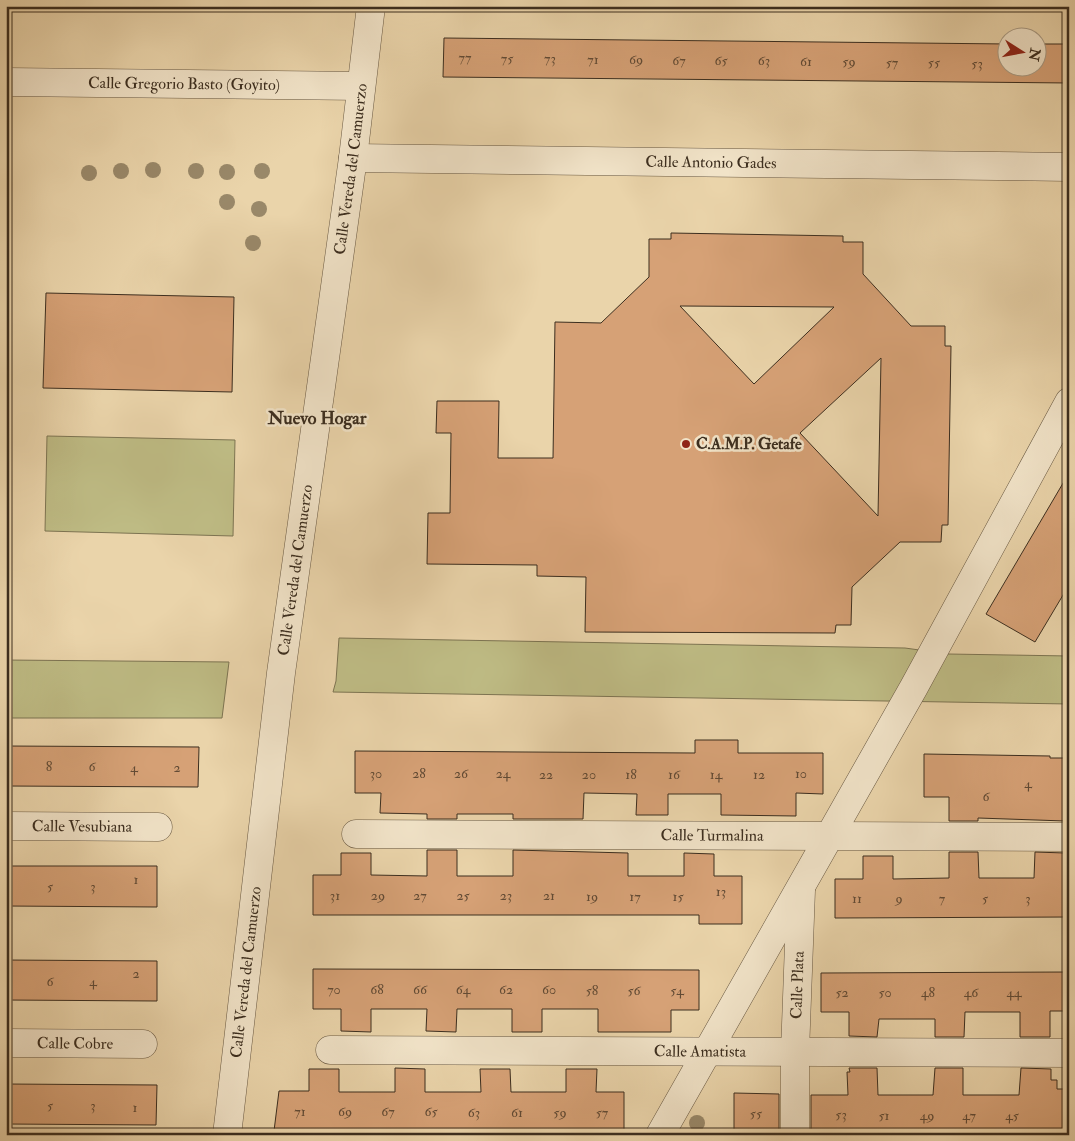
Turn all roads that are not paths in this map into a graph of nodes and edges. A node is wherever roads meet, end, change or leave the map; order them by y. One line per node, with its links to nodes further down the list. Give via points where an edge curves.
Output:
1 (371, 6): 3 (street, Calle Vereda del Camuerzo)
2 (6, 82): 3 (street, Calle Gregorio Basto (Goyito))
3 (361, 86): 4 (street, Calle Vereda del Camuerzo)
4 (353, 158): 5 (street, Calle Antonio Gades); 20 (street, Calle Vereda del Camuerzo, via 281,672)
5 (1069, 167)
6 (1069, 402): 10 (street)
7 (6, 826): 8 (street, Calle Vesubiana)
8 (158, 827)
9 (356, 834): 11 (street, Calle Turmalina)
10 (830, 834): 11 (street, Calle Turmalina); 12 (street, Calle Turmalina); 13 (street)
11 (801, 836): 13 (street, Calle Plata)
12 (1069, 837)
13 (802, 886): 17 (street); 18 (street, Calle Plata)
14 (6, 1043): 15 (street, Calle Cobre)
15 (143, 1044)
16 (330, 1050): 17 (street, Calle Amatista)
17 (708, 1050): 18 (street, Calle Amatista); 21 (street)
18 (795, 1052): 19 (street, Calle Amatista); 22 (street, Calle Plata)
19 (1069, 1053)
20 (227, 1135)
21 (660, 1135)
22 (795, 1135)

